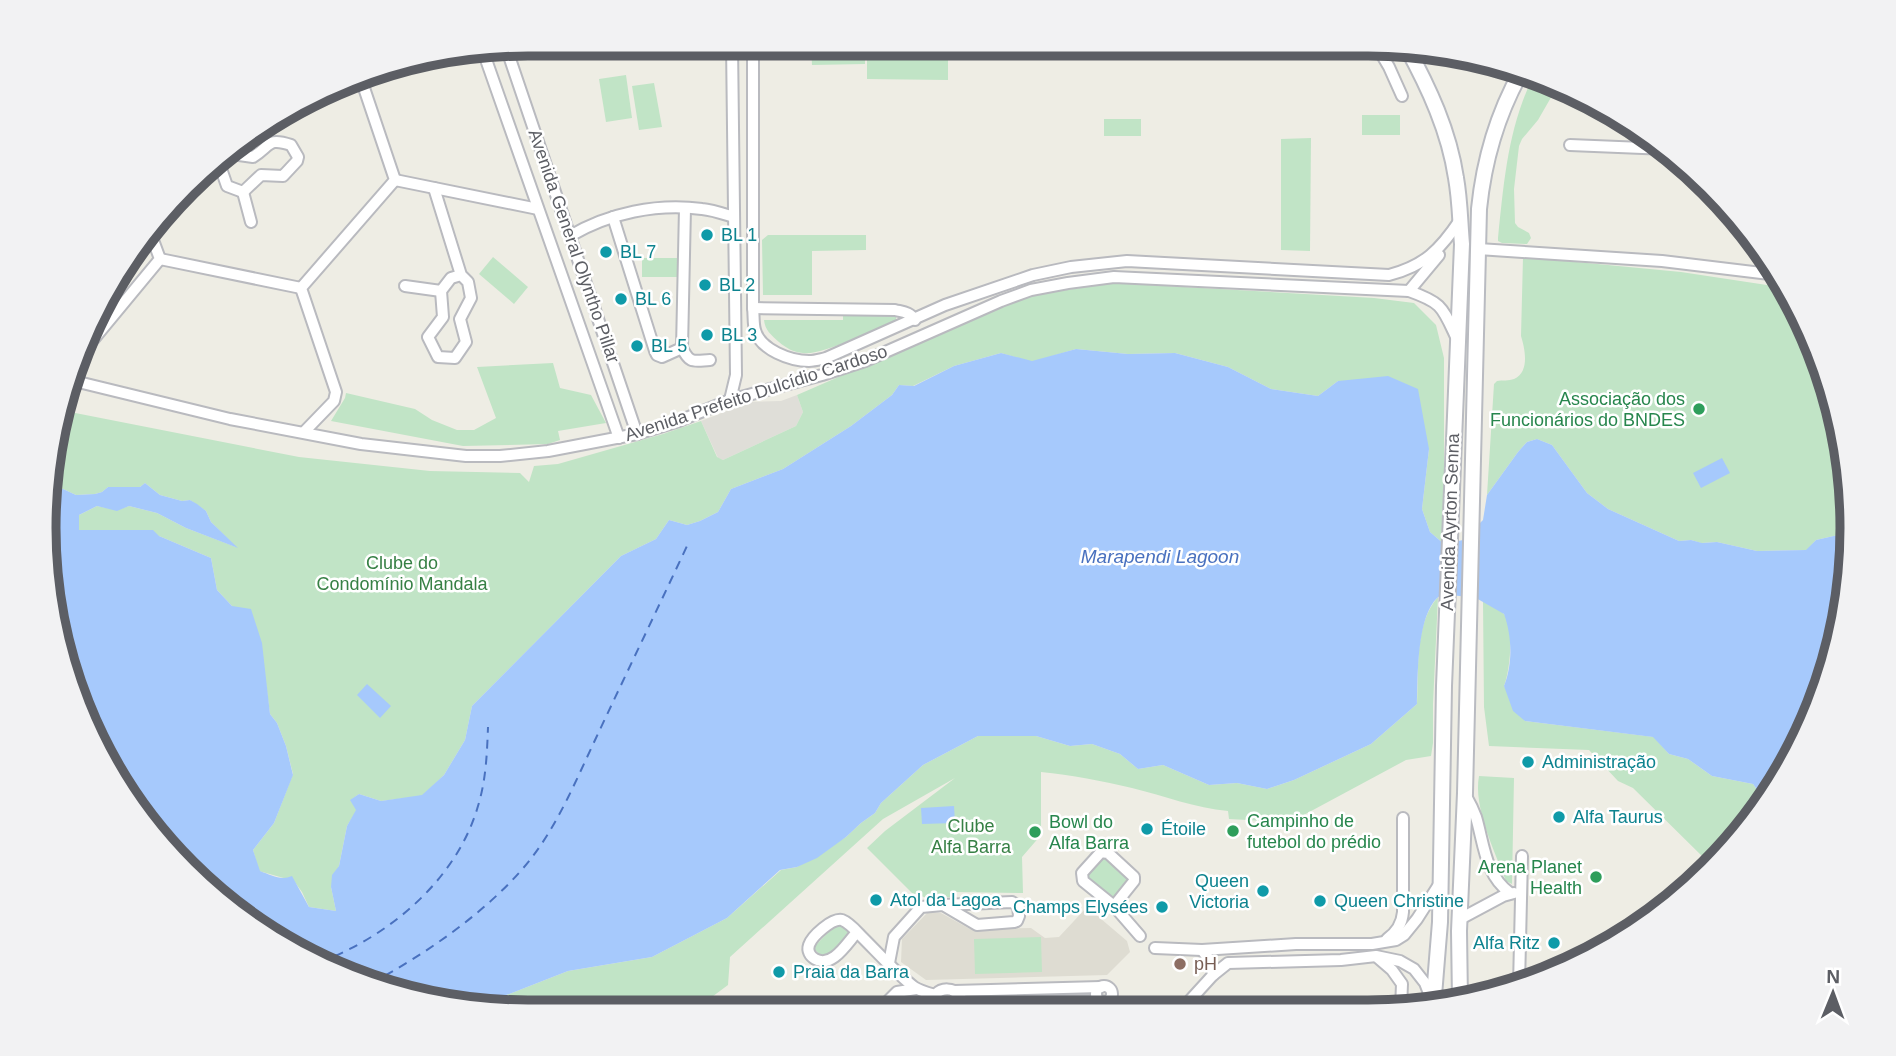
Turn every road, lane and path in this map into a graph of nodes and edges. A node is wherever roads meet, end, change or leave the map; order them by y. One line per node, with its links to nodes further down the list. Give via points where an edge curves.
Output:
1 (732, 56): 24 (street)
2 (753, 56): 39 (street)
3 (1383, 56): 11 (street)
4 (500, 57): 8 (street, Avenida General Olyntho Pillar)
5 (510, 57): 28 (street, Avenida General Olyntho Pillar)
6 (486, 58): 8 (street, Avenida General Olyntho Pillar)
7 (1413, 58): 25 (main road, Avenida Ayrton Senna, via 1446,132)
8 (488, 65): 21 (street, Avenida General Olyntho Pillar)
9 (1517, 80): 31 (main road, Avenida Ayrton Senna, via 1487,156)
10 (363, 86): 16 (street)
11 (1402, 96)
12 (1570, 145): 13 (street)
13 (1647, 148)
14 (239, 156): 18 (street, via 253,158 276,141 291,145 298,157 285,175 261,175)
15 (221, 170): 18 (street, via 227,187)
16 (395, 180): 17 (street); 36 (street)
17 (435, 188): 19 (street); 22 (street)
18 (243, 192): 26 (street)
19 (459, 193): 21 (street); 22 (street)
20 (685, 208): 23 (street, via 653,208); 24 (street); 43 (street)
21 (538, 209): 49 (street, Avenida General Olyntho Pillar)
22 (442, 211): 34 (street)
23 (613, 217): 28 (street); 43 (street, via 654,351 662,356)
24 (734, 217): 46 (street, via 736,375)
25 (1460, 220): 30 (street, Avenida Prefeito Dulcídio Cardoso); 42 (main road, Avenida Ayrton Senna)
26 (251, 222)
27 (582, 222): 28 (street)
28 (569, 232): 48 (street, Avenida General Olyntho Pillar)
29 (154, 242): 32 (street)
30 (1446, 242): 38 (street); 40 (street, Avenida Prefeito Dulcídio Cardoso, via 1415,267 1388,275 1127,261 1071,267 1033,275)
31 (1478, 249): 33 (street, via 1662,261); 50 (main road, Avenida Ayrton Senna)
32 (160, 259): 36 (street); 41 (street)
33 (1765, 273)
34 (461, 275): 37 (street, via 451,278); 37 (street, via 471,298 460,319 466,342 453,358 436,356 428,339 443,317)
35 (405, 286): 37 (street)
36 (301, 288): 47 (street, via 336,392 334,401)
37 (441, 291)
38 (1409, 291): 42 (street, Avenida Prefeito Dulcídio Cardoso, via 1438,305); 46 (street, Avenida Prefeito Dulcídio Cardoso, via 1114,277 1068,283 1001,301 865,361)
39 (753, 308): 40 (street, via 895,310); 40 (street, Avenida Prefeito Dulcídio Cardoso, via 755,331 769,348 807,361 826,358)
40 (915, 320)
41 (98, 334)
42 (1457, 339): 53 (main road, Avenida Ayrton Senna)
43 (682, 348): 44 (street, via 691,361)
44 (710, 360)
45 (79, 382): 47 (street, Avenida Prefeito Dulcídio Cardoso)
46 (730, 400): 48 (street, Avenida Prefeito Dulcídio Cardoso)
47 (304, 432): 49 (street, Avenida Prefeito Dulcídio Cardoso, via 360,444 466,456 548,451)
48 (637, 434): 49 (street, Avenida Prefeito Dulcídio Cardoso)
49 (619, 438)
50 (1465, 793): 54 (street, via 1495,878 1501,887); 59 (main road, Avenida Ayrton Senna)
51 (1403, 818): 57 (street)
52 (1522, 856): 54 (street)
53 (1440, 883): 58 (street); 83 (main road, Avenida Ayrton Senna)
54 (1515, 893): 59 (street); 75 (street)
55 (943, 905): 55 (street, via 977,925 1014,922 1019,916 1015,902); 62 (street, via 921,907)
56 (1114, 906): 56 (street, via 1082,877 1101,852 1134,877); 61 (street)
57 (1404, 912): 58 (street); 64 (street, via 1395,932)
58 (1418, 919): 64 (street, via 1396,940)
59 (1460, 919): 80 (main road, Avenida Ayrton Senna)
60 (857, 932): 60 (street, via 830,960 816,960 808,950 830,922 846,921); 65 (street)
61 (1140, 936)
62 (894, 937): 65 (street); 71 (street)
63 (1296, 944): 64 (street); 66 (street); 70 (street)
64 (1372, 944)
65 (872, 946): 71 (street)
66 (1227, 947): 68 (street); 72 (street)
67 (1154, 948): 68 (street)
68 (1202, 950): 74 (street)
69 (1376, 956): 70 (street); 76 (street, via 1407,964); 77 (street)
70 (1295, 961): 72 (street)
71 (889, 963): 73 (street)
72 (1228, 963): 74 (street)
73 (898, 972): 78 (street); 81 (street)
74 (1213, 975): 90 (street)
75 (1519, 975)
76 (1420, 976): 77 (street); 84 (street)
77 (1402, 984): 85 (street)
78 (916, 989): 81 (street); 82 (street)
79 (954, 991): 82 (street, via 944,989); 88 (street); 89 (street, via 1101,987 1098,998)
80 (1460, 991)
81 (897, 992): 86 (street)
82 (934, 995): 87 (street)
83 (1434, 995)
84 (1430, 996)
85 (1401, 999)
86 (889, 1000)
87 (932, 1000)
88 (962, 1000)
89 (1105, 1000)
90 (1190, 1000)

